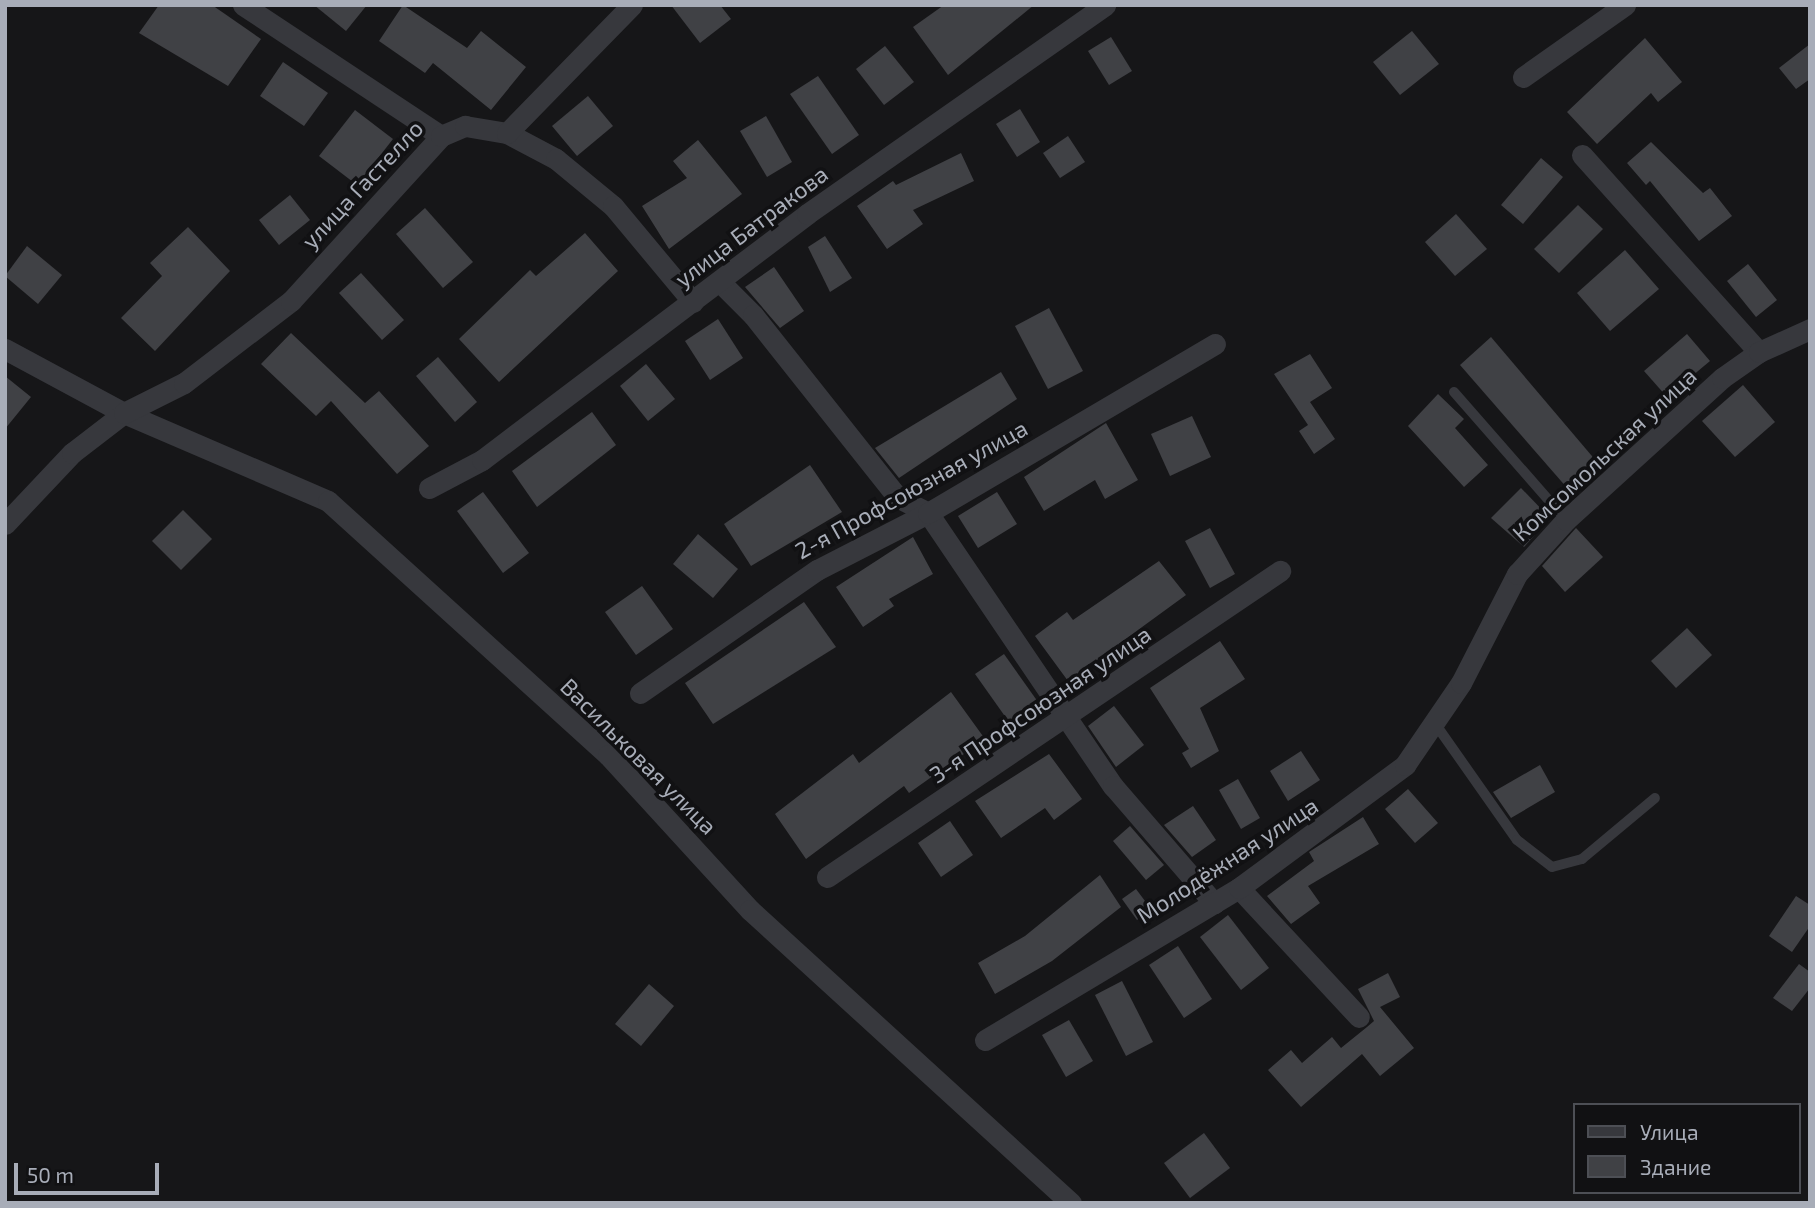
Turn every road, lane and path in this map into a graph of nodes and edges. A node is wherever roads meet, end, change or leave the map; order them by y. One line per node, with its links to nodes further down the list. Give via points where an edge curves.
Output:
1 (243, 5): 7 (street)
2 (632, 5): 6 (street)
3 (1105, 5): 9 (street, улица Батракова)
4 (1625, 5): 5 (street)
5 (1523, 77)
6 (507, 133): 7 (street, улица Гастелло, via 465,127); 10 (street, улица Гастелло, via 556,159 613,206)
7 (441, 136): 16 (street, улица Гастелло, via 291,301 184,383)
8 (1582, 155): 14 (street)
9 (720, 282): 10 (street, улица Батракова); 18 (street, via 897,497)
10 (693, 302): 17 (street, улица Батракова, via 482,460)
11 (1810, 329): 14 (street, Комсомольская улица)
12 (1215, 344): 18 (street, 2-я Профсоюзная улица)
13 (5, 349): 16 (street, Васильковая улица)
14 (1759, 352): 19 (street, Комсомольская улица)
15 (1454, 392): 19 (lane)
16 (124, 412): 20 (street, улица Гастелло, via 72,453); 32 (street, Васильковая улица, via 328,501 608,755 750,910)
17 (429, 488)
18 (928, 513): 23 (street, 2-я Профсоюзная улица, via 817,570); 24 (street)
19 (1566, 520): 22 (street, Комсомольская улица, via 1517,574)
20 (5, 524)
21 (1280, 571): 24 (street, 3-я Профсоюзная улица)
22 (1461, 683): 25 (street, Молодёжная улица)
23 (640, 693)
24 (1066, 721): 27 (street, 3-я Профсоюзная улица); 29 (street)
25 (1434, 722): 26 (lane, via 1517,840 1552,867 1582,859); 28 (street, Молодёжная улица, via 1405,765 1370,795)
26 (1655, 798)
27 (827, 877)
28 (1239, 888): 29 (street, Молодёжная улица); 30 (street)
29 (1214, 903): 31 (street, Молодёжная улица)
30 (1359, 1017)
31 (985, 1041)
32 (1071, 1203)

